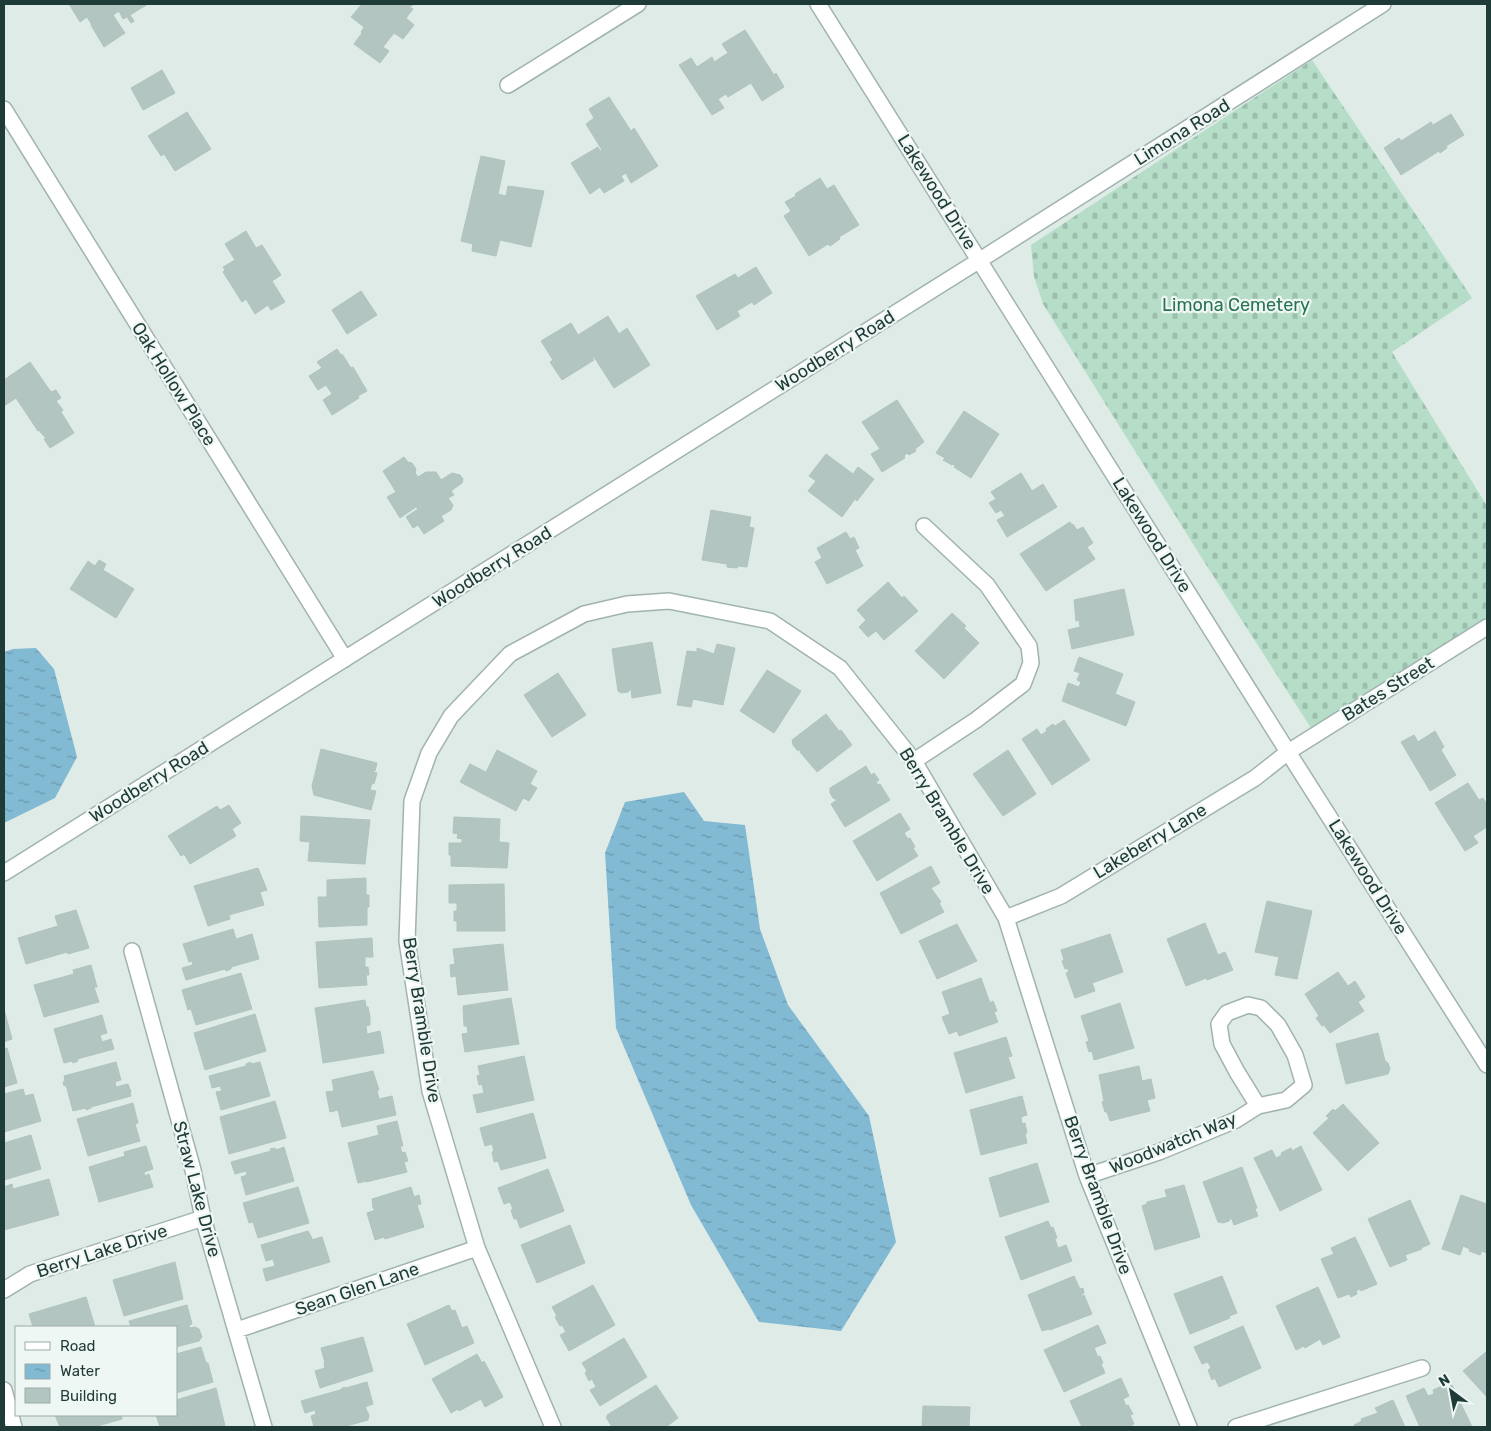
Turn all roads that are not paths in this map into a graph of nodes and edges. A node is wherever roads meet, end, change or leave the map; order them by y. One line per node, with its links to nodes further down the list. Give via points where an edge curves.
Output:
1 (638, 4): 4 (street)
2 (818, 4): 6 (street, Lakewood Drive)
3 (1383, 4): 6 (street, Limona Road)
4 (508, 85)
5 (4, 109): 9 (street, Oak Hollow Place)
6 (980, 260): 9 (street, Woodberry Road); 10 (street, Lakewood Drive)
7 (924, 526): 11 (street, via 987,585 1029,646 1031,663 1023,684)
8 (1487, 627): 10 (street, Bates Street)
9 (345, 659): 12 (street, Woodberry Road)
10 (1288, 752): 13 (street, Lakeberry Lane, via 1255,778 1061,896); 15 (street, Lakewood Drive)
11 (914, 761): 13 (street, Berry Bramble Drive); 19 (street, Berry Bramble Drive, via 840,668 770,621 669,601 627,604 584,614 510,654 451,716 429,753 412,801 407,941 430,1091)
12 (4, 874)
13 (1006, 918): 17 (street, Berry Bramble Drive)
14 (132, 951): 18 (street, Straw Lake Drive, via 193,1170)
15 (1487, 1065)
16 (1258, 1106): 16 (street, Woodwatch Way, via 1286,1100 1304,1085 1295,1055 1278,1025 1261,1008 1248,1005 1227,1012 1219,1024 1222,1044); 17 (street, Woodwatch Way, via 1236,1120 1159,1152)
17 (1087, 1176): 27 (street, Berry Bramble Drive)
18 (203, 1218): 20 (street, Berry Lake Drive, via 30,1274); 21 (street, Straw Lake Drive)
19 (477, 1248): 21 (street, Sean Glen Lane); 26 (street, Berry Bramble Drive)
20 (4, 1290)
21 (237, 1330): 25 (street, Straw Lake Drive)
22 (1422, 1368): 28 (street)
23 (4, 1390): 24 (street)
24 (14, 1427)
25 (264, 1427)
26 (553, 1427)
27 (1189, 1427)
28 (1236, 1427)

